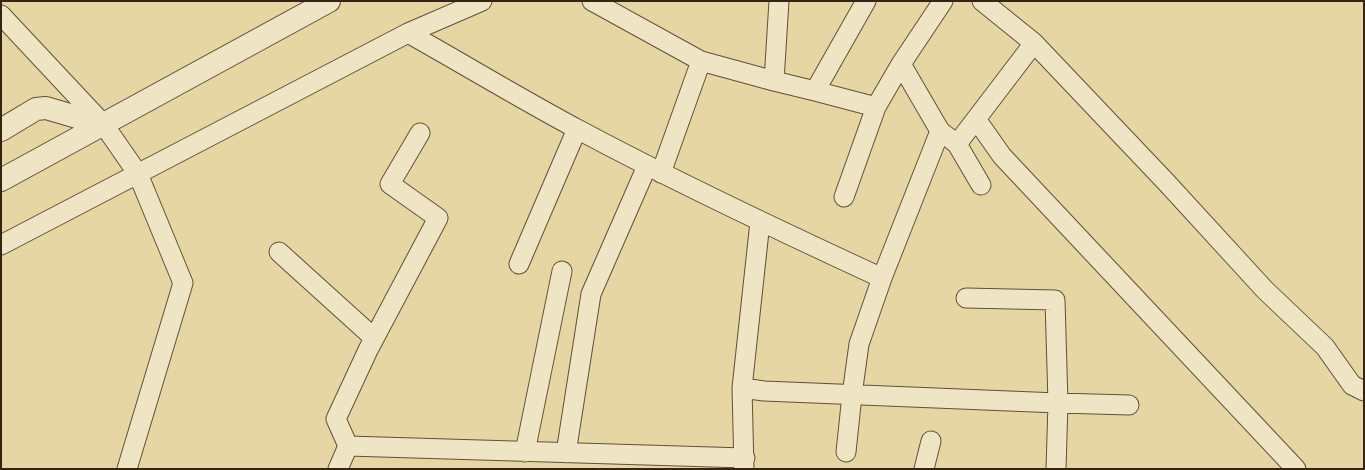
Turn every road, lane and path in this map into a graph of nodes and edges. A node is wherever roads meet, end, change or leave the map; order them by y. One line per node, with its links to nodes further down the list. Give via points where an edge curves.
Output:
1 (329, 1): 17 (street)
2 (482, 1): 9 (street)
3 (592, 1): 11 (street)
4 (779, 1): 13 (street)
5 (866, 1): 14 (street)
6 (943, 1): 12 (street)
7 (982, 1): 10 (street)
8 (1, 16): 17 (street)
9 (408, 33): 18 (street); 24 (street)
10 (1034, 43): 16 (street); 37 (street, via 1265,290 1325,347 1352,386)
11 (701, 61): 13 (street); 23 (street)
12 (901, 64): 15 (street); 20 (street)
13 (774, 82): 14 (street)
14 (815, 91): 15 (street)
15 (876, 107): 27 (street)
16 (976, 118): 22 (street); 51 (street, via 1002,156)
17 (104, 125): 19 (street, via 46,108 36,109); 24 (street); 25 (street)
18 (577, 129): 23 (street); 31 (street)
19 (1, 130)
20 (940, 132): 22 (street); 33 (street)
21 (420, 133): 35 (street, via 390,184 438,218)
22 (957, 144): 26 (street)
23 (654, 170): 28 (street); 45 (street, via 591,294)
24 (138, 174): 29 (street); 47 (street, via 183,283)
25 (1, 180)
26 (981, 185)
27 (844, 197)
28 (760, 222): 33 (street); 36 (street)
29 (1, 245)
30 (279, 252): 35 (street)
31 (519, 264)
32 (562, 271): 43 (street)
33 (882, 278): 38 (street, via 859,344)
34 (966, 298): 39 (street, via 1055,300)
35 (374, 338): 42 (street, via 336,419)
36 (742, 388): 38 (street); 46 (street)
37 (1364, 392)
38 (852, 395): 39 (street); 44 (street)
39 (1058, 403): 40 (street); 50 (street)
40 (1129, 405)
41 (931, 441): 49 (street)
42 (348, 446): 43 (street); 48 (street)
43 (526, 452): 45 (street)
44 (846, 452)
45 (566, 453): 46 (street)
46 (744, 463)
47 (127, 469)
48 (338, 469)
49 (924, 469)
50 (1056, 469)
51 (1296, 469)

